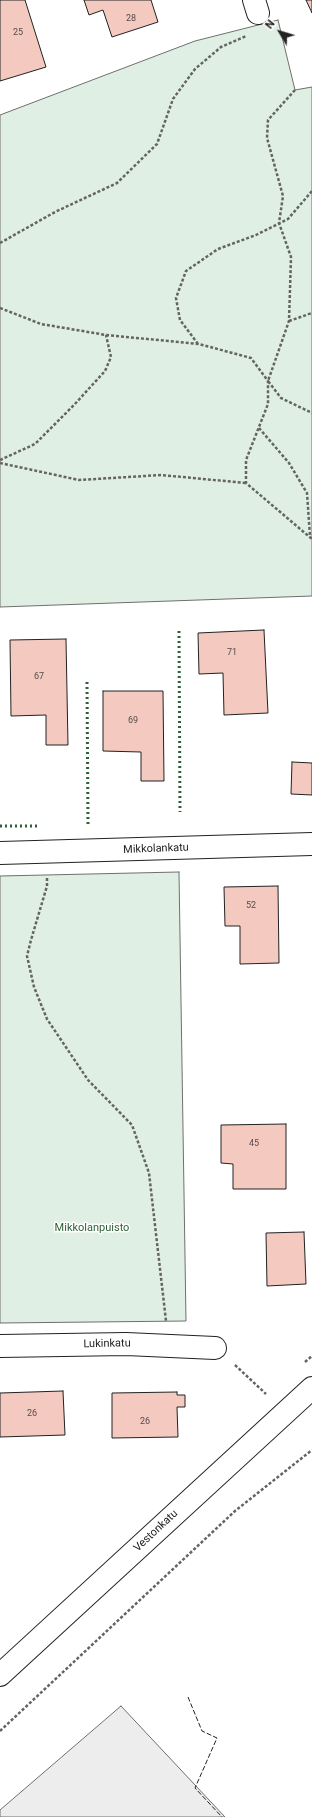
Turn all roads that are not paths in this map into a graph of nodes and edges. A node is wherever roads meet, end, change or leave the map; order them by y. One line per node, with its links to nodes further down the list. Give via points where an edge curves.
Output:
1 (312, 844): 2 (street, Mikkolankatu)
2 (0, 853)
3 (0, 1346): 4 (street, Lukinkatu, via 126,1344)
4 (215, 1348)
5 (312, 1388): 6 (street, Vestonkatu)
6 (0, 1675)

